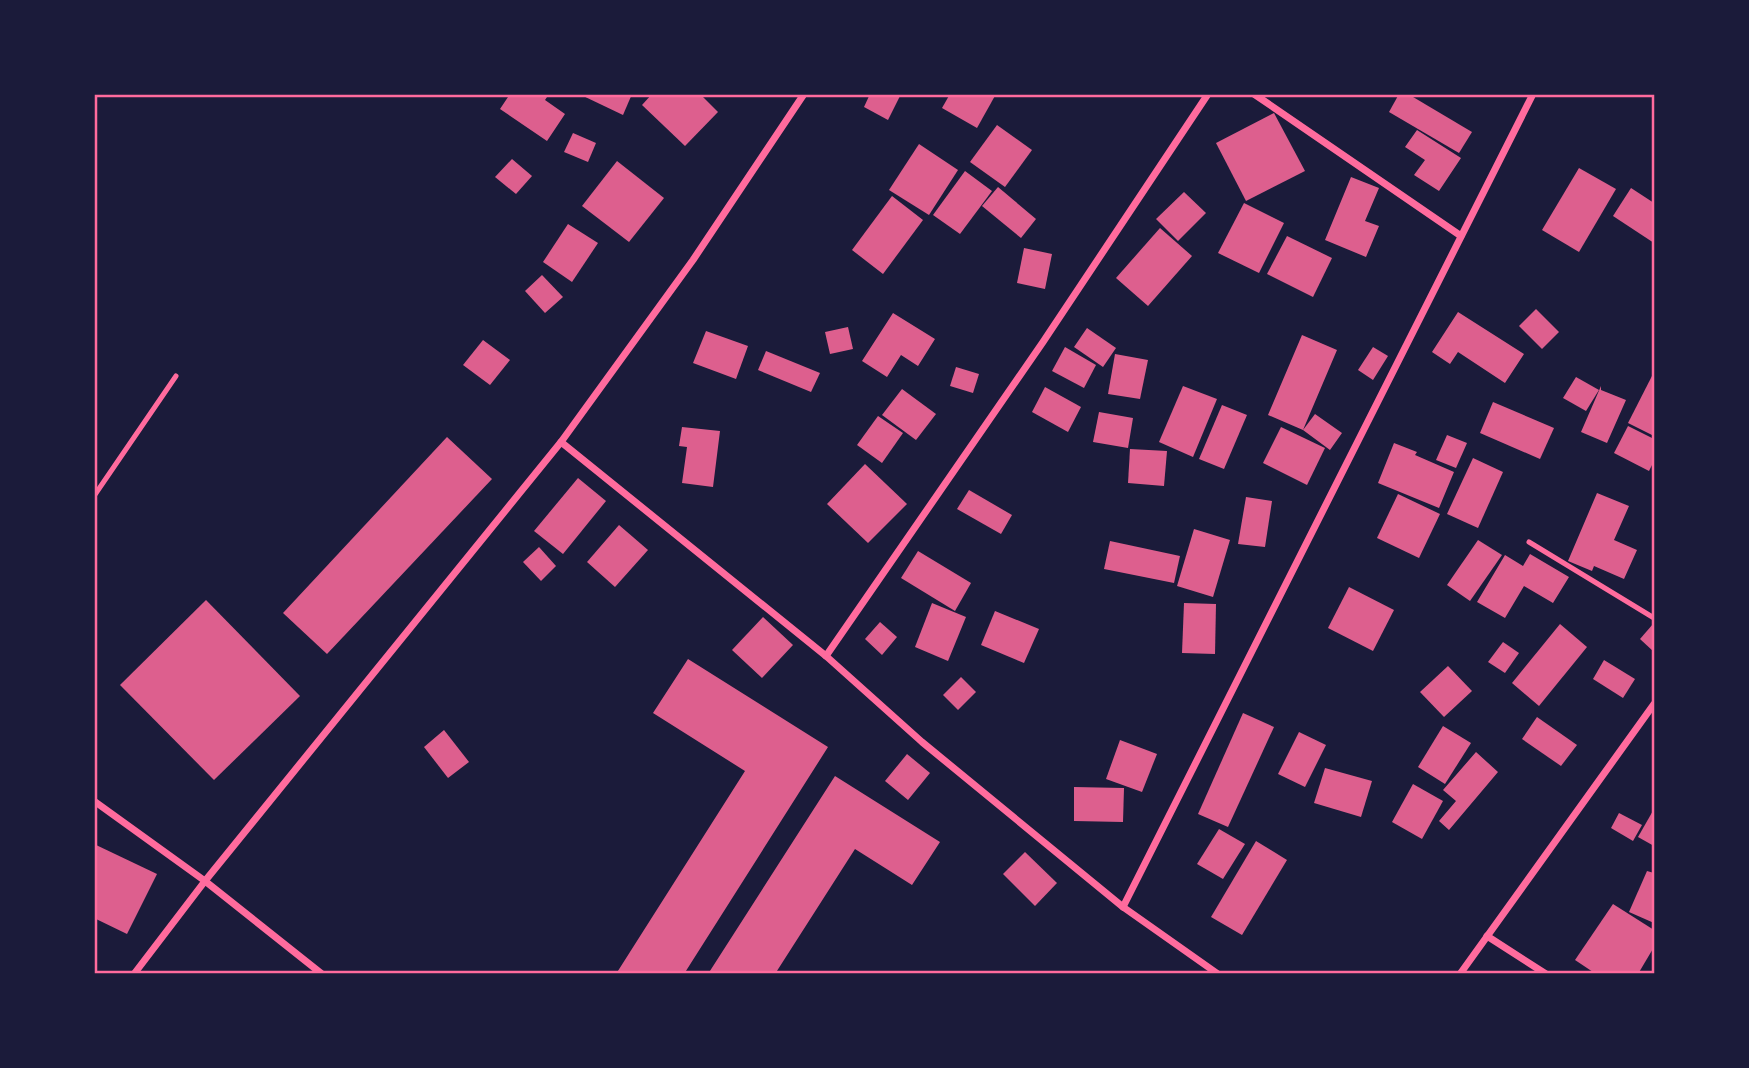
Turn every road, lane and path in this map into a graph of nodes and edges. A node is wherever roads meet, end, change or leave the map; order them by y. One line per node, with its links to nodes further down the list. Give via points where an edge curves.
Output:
1 (804, 94): 7 (street, via 693,260)
2 (1208, 94): 11 (street)
3 (1254, 94): 5 (street)
4 (1533, 94): 5 (street)
5 (1461, 236): 15 (street)
6 (176, 376): 8 (lane)
7 (561, 442): 11 (street); 14 (street)
8 (94, 496)
9 (1529, 542): 10 (lane)
10 (1654, 618)
11 (826, 656): 15 (street, via 922,742)
12 (1654, 704): 16 (street)
13 (94, 801): 14 (street)
14 (205, 881): 17 (street); 18 (street)
15 (1123, 907): 19 (street)
16 (1487, 936): 20 (street); 21 (street)
17 (134, 974)
18 (322, 974)
19 (1218, 974)
20 (1460, 974)
21 (1546, 974)

